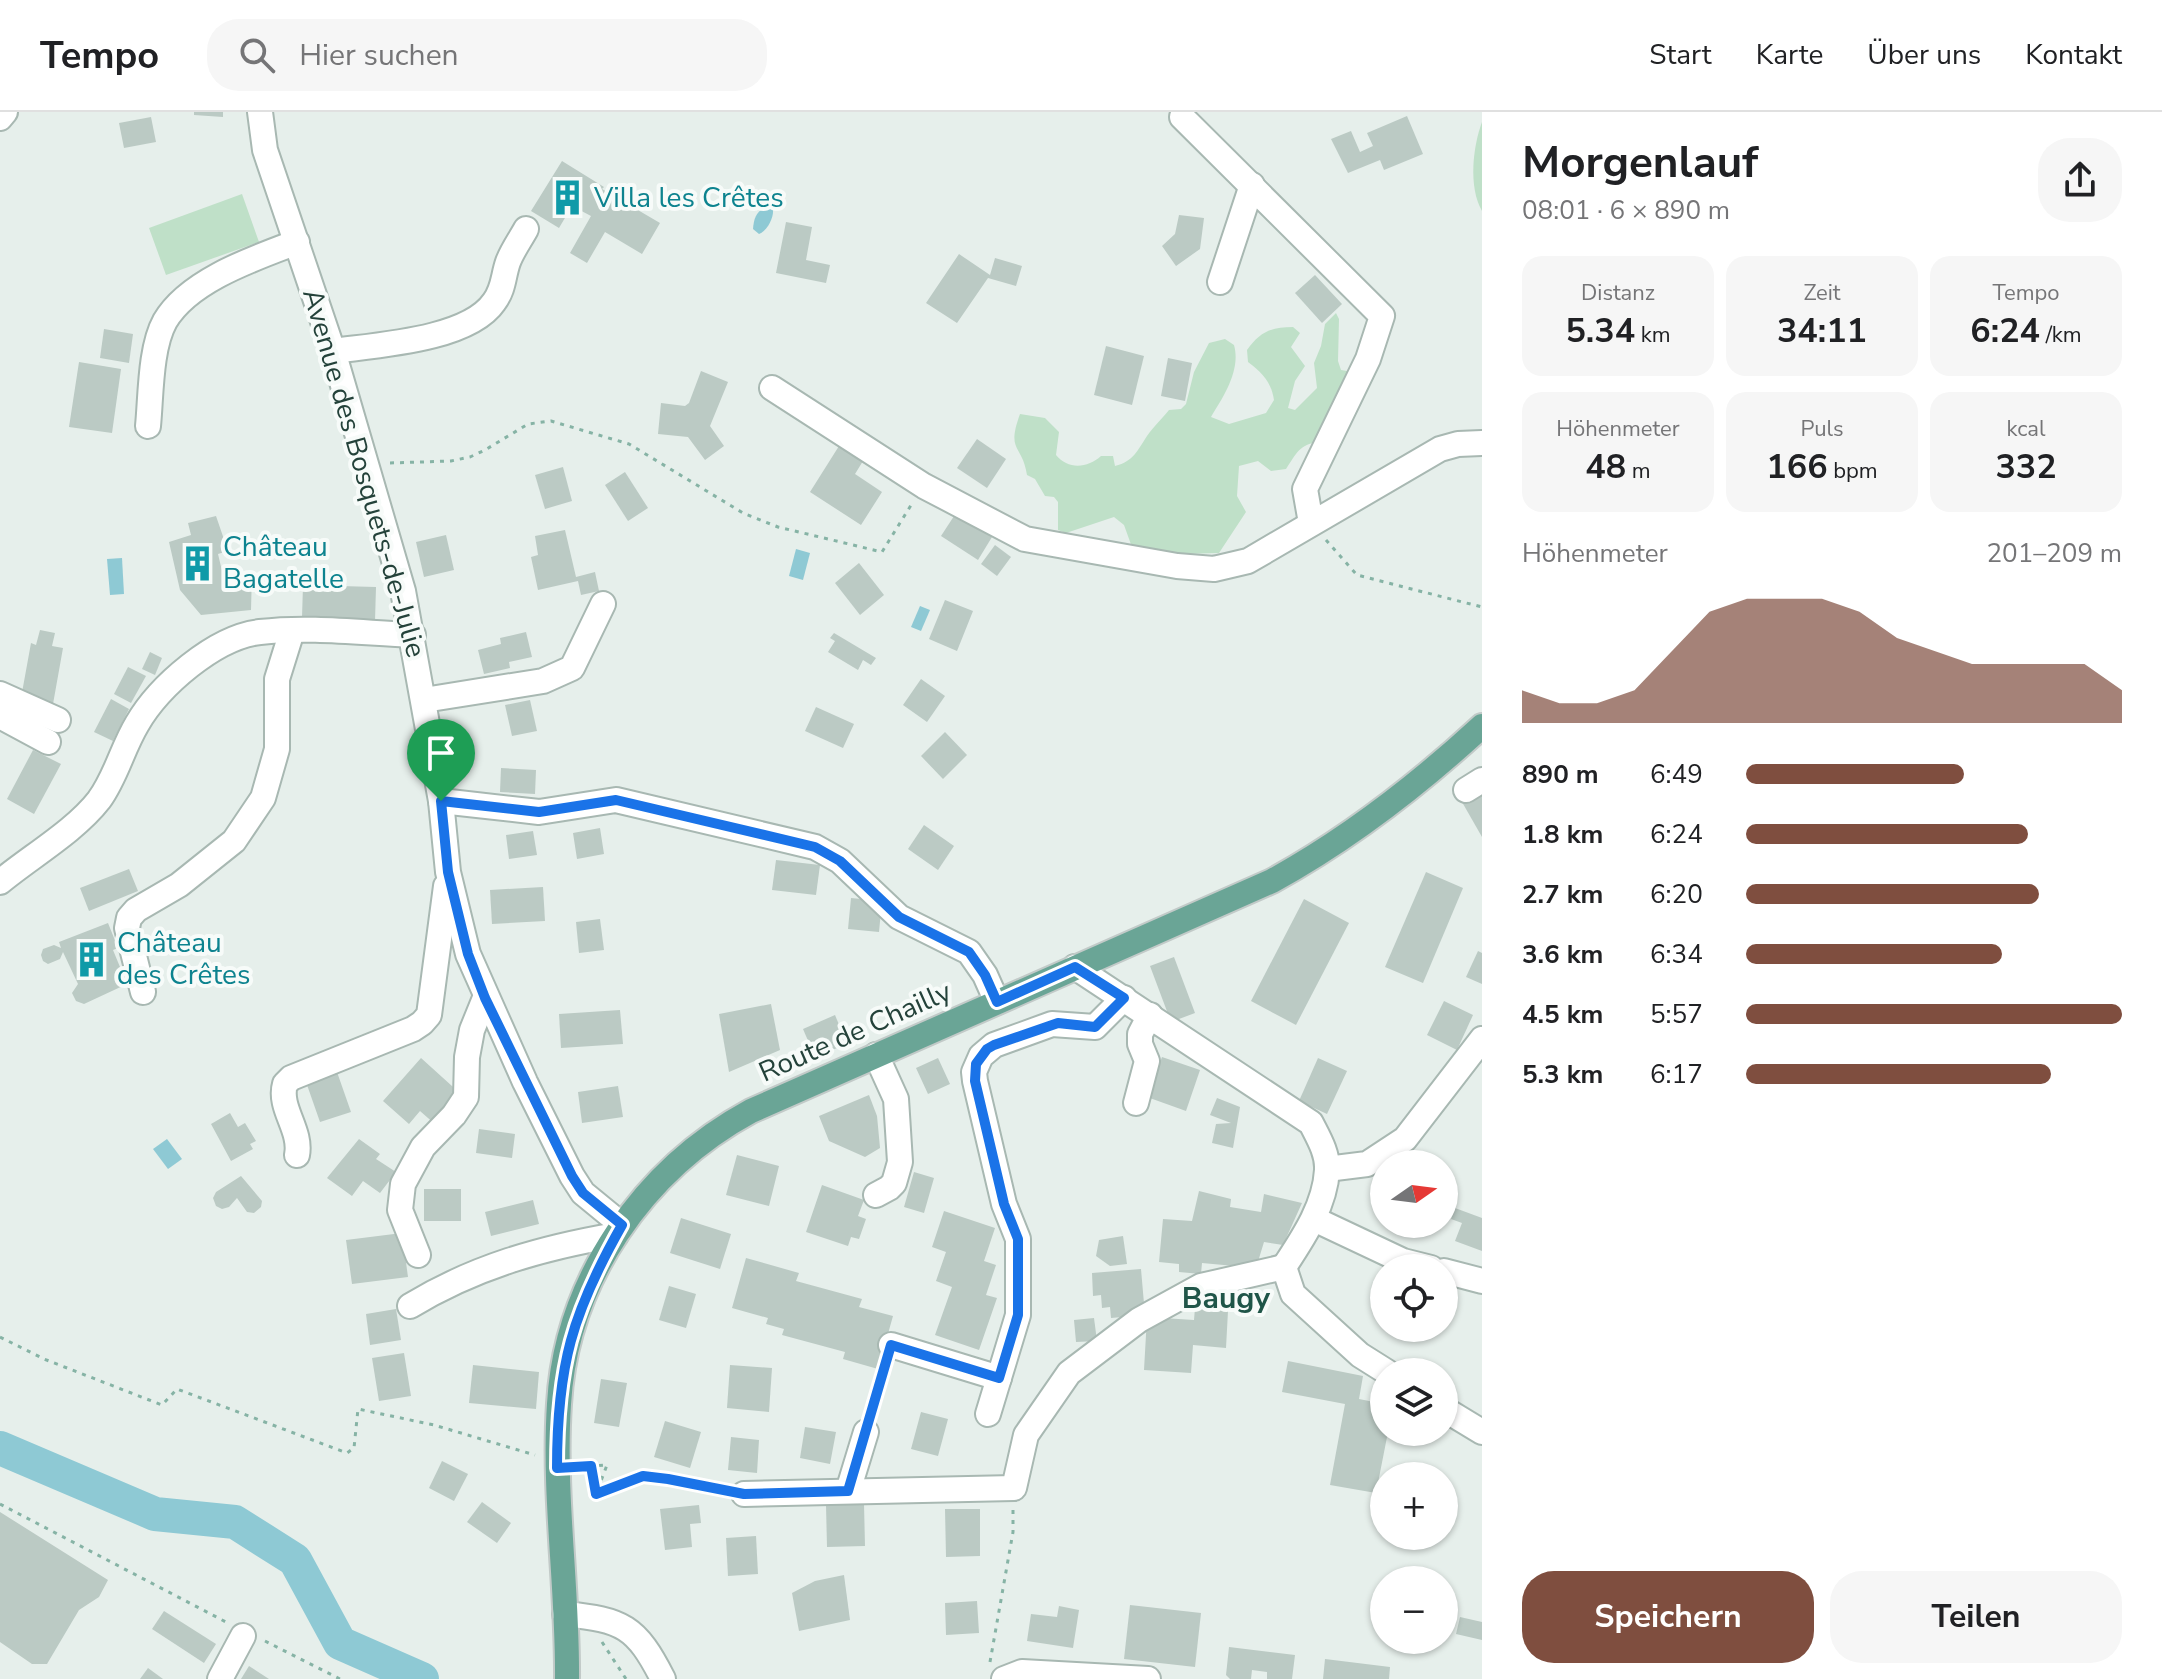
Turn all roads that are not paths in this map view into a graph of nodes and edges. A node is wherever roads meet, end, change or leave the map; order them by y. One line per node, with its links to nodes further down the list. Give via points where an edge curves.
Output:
1 (5, 112): 4 (street)
2 (260, 112): 7 (street, Avenue des Bosquets-de-Julie, via 265,150)
3 (1182, 117): 5 (street)
4 (0, 118)
5 (1252, 185): 8 (street); 13 (street, via 1382,316 1368,359 1305,489)
6 (526, 229): 9 (street, via 508,261 503,286 480,318 417,338)
7 (297, 242): 9 (street, Avenue des Bosquets-de-Julie); 11 (street, via 196,288 165,321 154,358)
8 (1220, 282)
9 (333, 351): 16 (street, Avenue des Bosquets-de-Julie)
10 (772, 388): 13 (street, via 924,486 1025,539 1214,569 1248,561)
11 (148, 426)
12 (1482, 443): 13 (street, via 1440,449)
13 (1311, 523)
14 (603, 604): 18 (street, via 572,668 561,675)
15 (292, 631): 16 (street); 23 (street, via 257,632 211,650 167,684 136,725 98,802); 25 (street, via 277,679 277,749 263,798 234,841 129,918)
16 (413, 635): 18 (street, Avenue des Bosquets-de-Julie)
17 (0, 694): 19 (street, via 53,731)
18 (424, 700): 21 (street, Avenue des Bosquets-de-Julie)
19 (0, 716)
20 (1482, 726): 24 (main road, Route de Chailly, via 1367,823 1311,859)
21 (441, 801): 22 (street, Avenue des Bosquets-de-Julie); 28 (street, via 539,812 616,800 815,847 840,861 899,917 969,952)
22 (448, 872): 26 (street, Avenue des Bosquets-de-Julie); 33 (street, via 429,1015 413,1029 285,1084)
23 (0, 882)
24 (1075, 967): 27 (street); 28 (main road, Route de Chailly)
25 (143, 992)
26 (485, 998): 37 (street, Avenue des Bosquets-de-Julie, via 572,1176); 39 (street, via 472,1030 466,1097 423,1147 403,1184 400,1210)
27 (1124, 998): 29 (street); 46 (street, via 1095,1027 1052,1024 994,1045 976,1064 975,1081 1004,1204 1018,1239 1018,1315)
28 (997, 1002): 31 (main road, Route de Chailly)
29 (1150, 1015): 32 (street, via 1140,1034 1147,1061); 34 (street, via 1311,1123)
30 (1482, 1039): 34 (street, via 1405,1139 1367,1164)
31 (876, 1055): 35 (street, via 896,1099 900,1162 889,1188); 37 (main road, Route de Chailly, via 724,1126 649,1190)
32 (1136, 1103)
33 (297, 1155)
34 (1327, 1169): 36 (street)
35 (876, 1195)
36 (1314, 1219): 38 (street); 40 (street)
37 (619, 1230): 43 (street, via 480,1269); 53 (main road, Route de Chailly, via 587,1289 562,1371 557,1464)
38 (1388, 1254)
39 (418, 1255)
40 (1284, 1267): 45 (street, via 1293,1294); 51 (street, via 1201,1286 1139,1320 1069,1373 1026,1435 1014,1488)
41 (1458, 1275): 42 (street)
42 (1482, 1281)
43 (410, 1306)
44 (891, 1345): 46 (street)
45 (1370, 1361)
46 (999, 1378): 47 (street)
47 (988, 1414)
48 (1458, 1417): 50 (street)
49 (866, 1432): 51 (street)
50 (1482, 1432)
51 (848, 1491): 52 (street)
52 (744, 1494)
53 (565, 1614): 57 (main road, Route de Chailly); 58 (street, via 618,1622 645,1648)
54 (247, 1634): 56 (street)
55 (997, 1673): 59 (street)
56 (220, 1679)
57 (567, 1679)
58 (663, 1679)
59 (1148, 1679)

